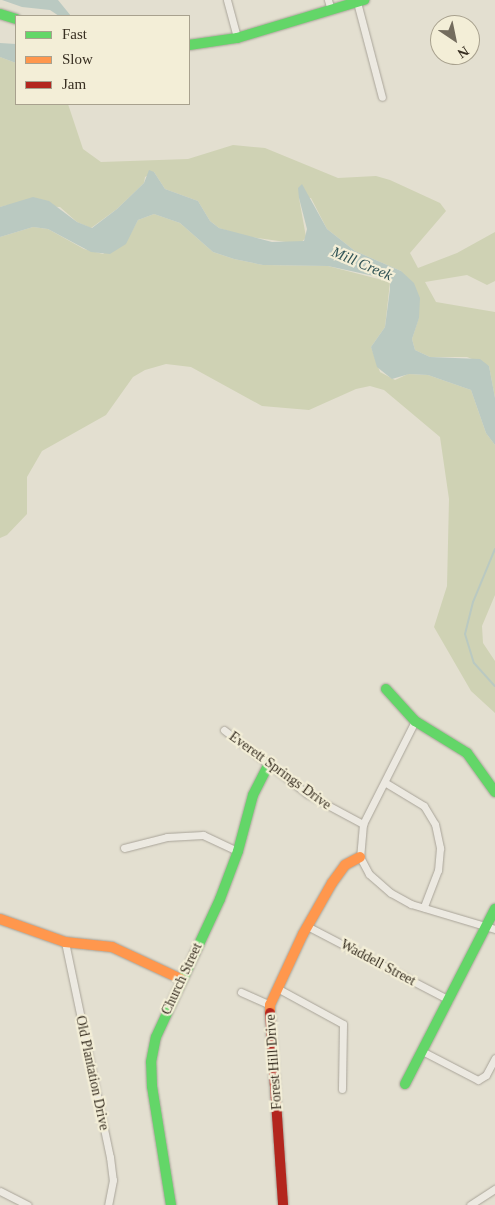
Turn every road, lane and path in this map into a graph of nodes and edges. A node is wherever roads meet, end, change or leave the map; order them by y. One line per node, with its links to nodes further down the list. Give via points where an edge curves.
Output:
1 (227, 0): 6 (street)
2 (360, 1): 3 (street); 8 (street)
3 (330, 5): 6 (street)
4 (0, 14): 5 (street)
5 (15, 19)
6 (237, 38): 7 (street)
7 (190, 45)
8 (382, 97)
9 (386, 689): 10 (street)
10 (415, 722): 13 (street); 14 (street, via 467,753)
11 (224, 730): 12 (street, Everett Springs Drive)
12 (269, 764): 15 (street, Everett Springs Drive, via 327,806); 17 (street, Church Street, via 253,795)
13 (386, 782): 15 (street); 19 (street, via 424,806 435,824 440,848 438,870)
14 (495, 792)
15 (363, 824): 18 (street)
16 (124, 848): 17 (street, via 167,837 202,835)
17 (238, 851): 25 (street, Church Street, via 220,899)
18 (360, 857): 19 (street, via 369,874 391,893); 22 (street, Forest Hill Drive, via 345,865)
19 (424, 907): 23 (street)
20 (495, 909): 23 (street)
21 (0, 920): 24 (street)
22 (307, 926): 26 (street, Forest Hill Drive); 28 (street, Waddell Street)
23 (491, 929): 28 (street)
24 (66, 942): 25 (street, via 112,947); 37 (street, Old Plantation Drive, via 110,1157 113,1180)
25 (182, 978): 38 (street, Church Street, via 156,1037 151,1062 154,1104 164,1147)
26 (277, 988): 29 (street, Forest Hill Drive); 33 (street, via 343,1024)
27 (241, 992): 29 (street)
28 (449, 1000): 30 (street)
29 (270, 1005): 39 (street, Forest Hill Drive)
30 (422, 1051): 31 (street, via 478,1080 486,1075); 32 (street)
31 (495, 1058)
32 (404, 1084)
33 (342, 1089)
34 (495, 1189): 40 (street)
35 (0, 1191): 36 (street)
36 (28, 1205)
37 (108, 1205)
38 (171, 1205)
39 (283, 1205)
40 (470, 1205)

